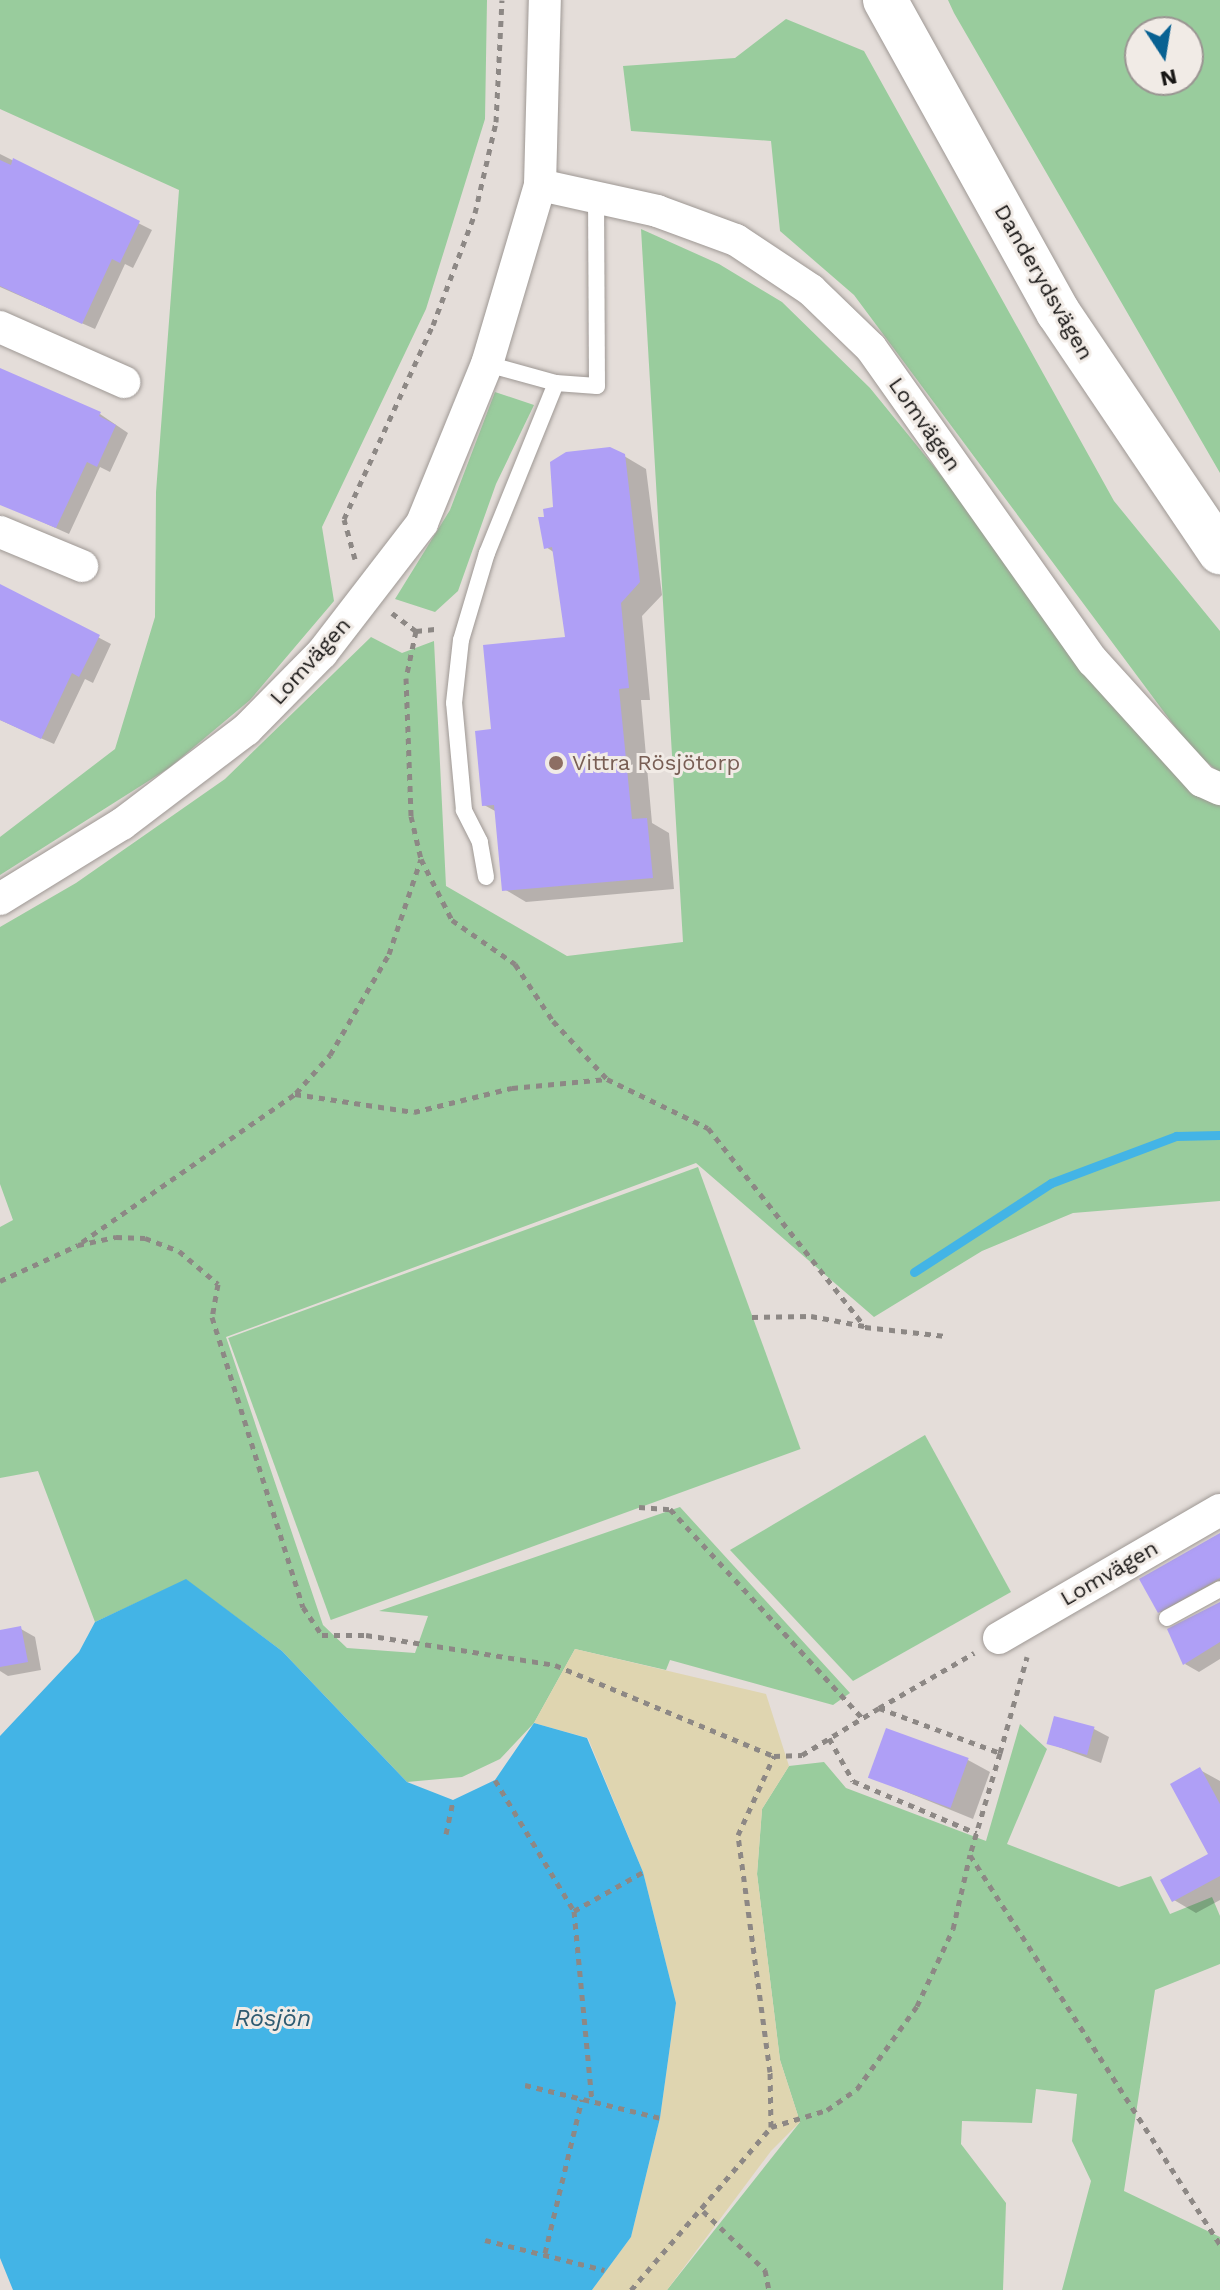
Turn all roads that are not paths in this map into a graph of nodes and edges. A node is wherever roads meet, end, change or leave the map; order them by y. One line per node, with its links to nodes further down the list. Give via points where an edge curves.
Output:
1 (545, 0): 3 (street, Lomvägen)
2 (885, 0): 10 (main road, Danderydsvägen, via 1058,312)
3 (540, 185): 4 (street, Lomvägen); 6 (street, Lomvägen)
4 (596, 194): 8 (lane, via 597,386); 12 (street, Lomvägen, via 736,240 811,290 871,348 1093,661 1202,781)
5 (0, 327): 7 (street)
6 (487, 364): 8 (lane); 14 (street, Lomvägen, via 422,523 322,653 233,739 122,824)
7 (124, 382)
8 (556, 383): 13 (lane, via 487,553 461,640 454,703 464,810 480,842)
9 (0, 532): 11 (street)
10 (1220, 552)
11 (82, 566)
12 (1220, 789)
13 (486, 877)
14 (0, 899)
15 (1220, 1510): 18 (street, Lomvägen)
16 (1220, 1589): 17 (lane)
17 (1167, 1618)
18 (999, 1638)

